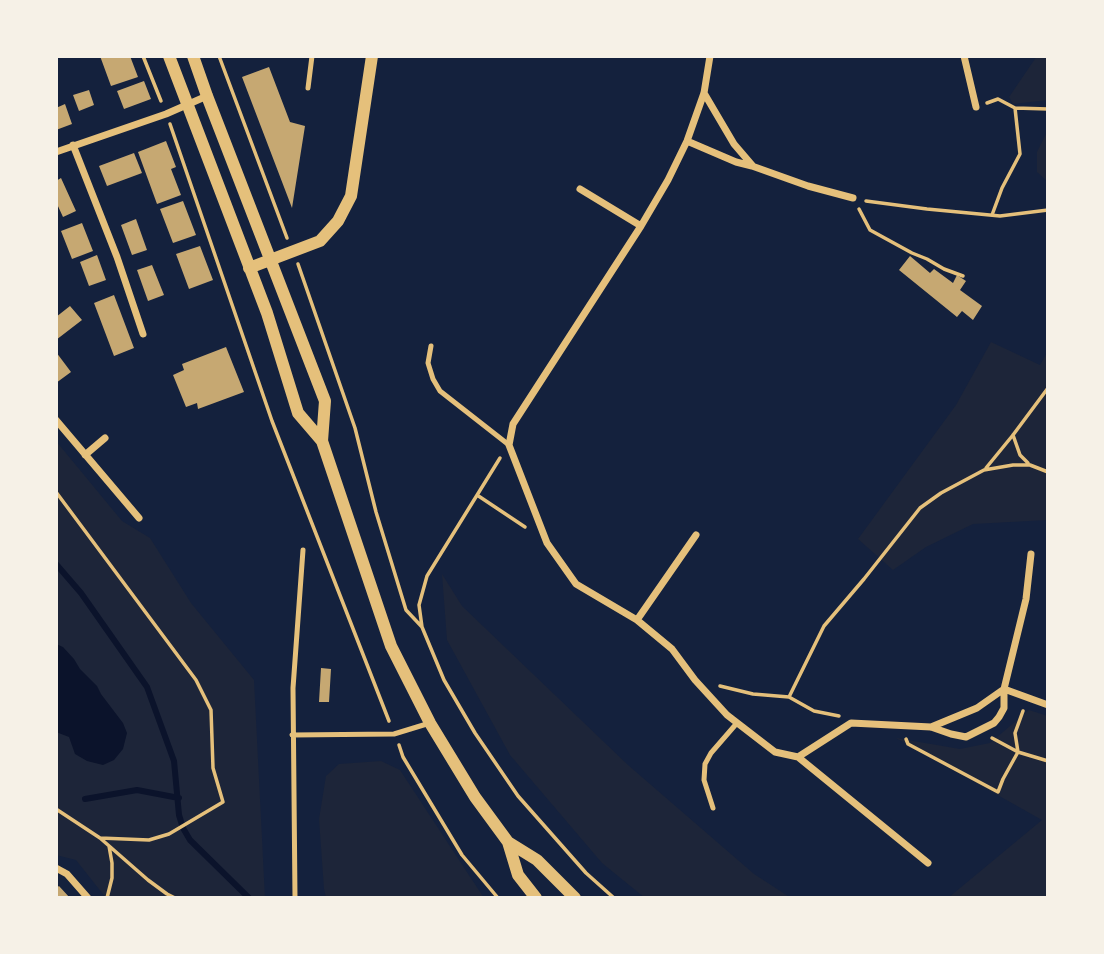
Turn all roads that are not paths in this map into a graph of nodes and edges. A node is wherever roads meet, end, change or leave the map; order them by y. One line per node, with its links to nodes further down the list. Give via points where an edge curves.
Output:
1 (169, 56): 10 (street)
2 (193, 56): 9 (street)
3 (312, 56): 7 (lane)
4 (372, 56): 19 (street, via 351,196 320,241)
5 (710, 56): 8 (street)
6 (964, 56): 11 (street)
7 (308, 88)
8 (704, 93): 12 (street); 15 (street)
9 (207, 96): 10 (street); 19 (street)
10 (188, 106): 13 (street); 20 (street)
11 (976, 107)
12 (687, 141): 15 (street); 18 (street)
13 (73, 145): 14 (street); 21 (street)
14 (56, 152)
15 (752, 166): 17 (street)
16 (580, 189): 18 (street)
17 (853, 198)
18 (641, 226): 26 (street, via 513,424)
19 (271, 260): 20 (street); 25 (street, via 325,401)
20 (249, 268): 25 (street, via 298,412)
21 (143, 334)
22 (432, 346): 26 (lane, via 428,363 440,391)
23 (56, 420): 27 (street)
24 (105, 438): 27 (street)
25 (322, 441): 35 (street, via 391,646)
26 (509, 444): 32 (street, via 547,543 576,584)
27 (85, 455): 28 (street)
28 (139, 518)
29 (696, 535): 32 (street)
30 (303, 550): 38 (lane)
31 (1031, 554): 33 (street, via 1026,599)
32 (637, 620): 36 (street, via 672,649)
33 (1004, 689): 34 (street); 37 (street, via 977,708); 37 (street, via 1004,708 984,729 966,737)
34 (1048, 705)
35 (430, 723): 38 (lane, via 394,734); 41 (street)
36 (737, 723): 39 (street, via 775,752); 40 (lane, via 705,764 704,780)
37 (931, 727): 39 (street, via 851,723)
38 (292, 735): 45 (lane)
39 (798, 757): 42 (street)
40 (713, 808)
41 (508, 842): 46 (street, via 518,875); 47 (street, via 537,860)
42 (928, 863)
43 (56, 868): 44 (street)
44 (88, 898)
45 (295, 898)
46 (536, 898)
47 (575, 898)

